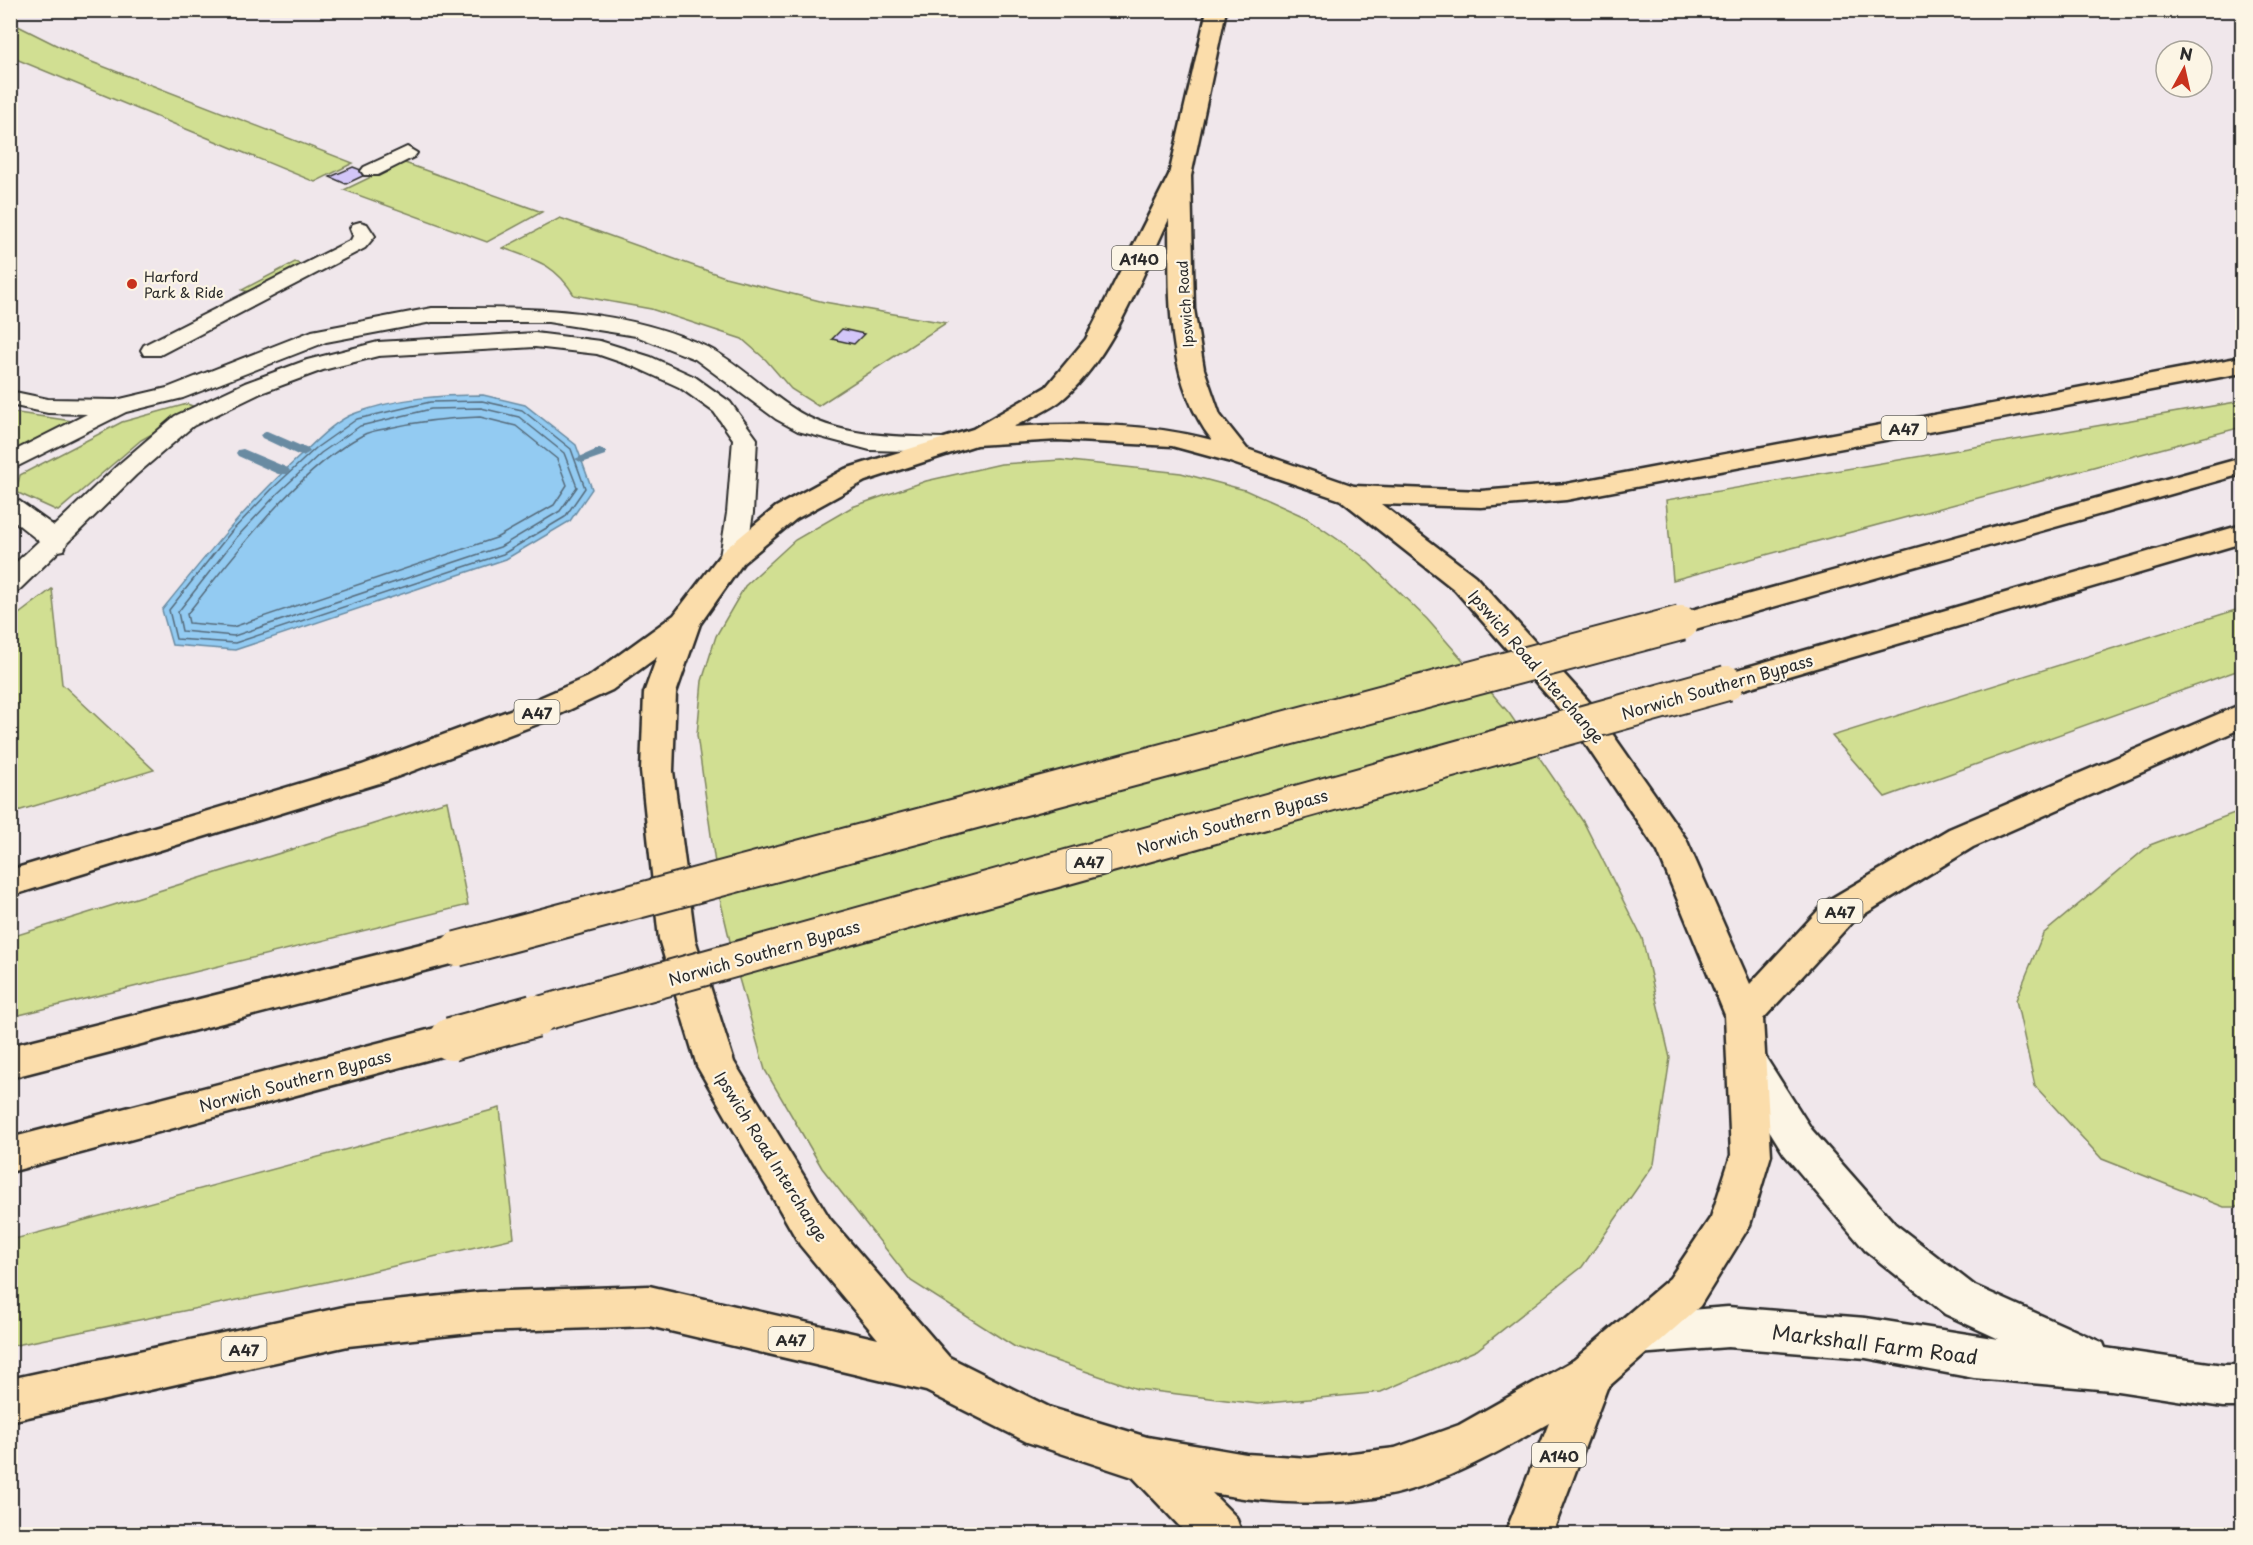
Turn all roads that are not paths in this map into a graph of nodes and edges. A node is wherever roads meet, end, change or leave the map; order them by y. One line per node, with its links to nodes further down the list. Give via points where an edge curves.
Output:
1 (1217, 10): 4 (highway, Ipswich Road / A140)
2 (407, 153): 3 (lane)
3 (371, 171)
4 (1180, 176): 10 (highway, Ipswich Road / A140, via 1098,340 1079,367 1055,393); 12 (highway, Ipswich Road / A140, via 1182,309 1188,351 1207,416)
5 (360, 228): 6 (lane, via 364,236 358,244)
6 (152, 350)
7 (2242, 364): 15 (highway, A47, via 1566,492 1481,499)
8 (10, 398): 9 (lane, via 48,406)
9 (118, 407): 11 (lane, via 176,393 320,336 432,315 548,315 641,330 703,354 784,414 807,426 870,443); 13 (lane)
10 (972, 437): 11 (highway, Ipswich Road Interchange); 12 (highway, Ipswich Road Interchange, via 1116,433 1173,438)
11 (945, 445): 19 (highway, Ipswich Road Interchange, via 855,475 786,513)
12 (1237, 455): 15 (highway, Ipswich Road Interchange)
13 (10, 463)
14 (2242, 466): 26 (highway, bridge, via 1681,623 457,949)
15 (1351, 494): 24 (highway, Ipswich Road Interchange, via 1465,583 1581,712 1674,848)
16 (10, 507): 18 (lane, via 42,528)
17 (2242, 534): 27 (highway, Norwich Southern Bypass / A47, bridge, via 1727,684 451,1039)
18 (55, 544): 19 (lane, via 127,470 184,421 253,388 315,365 378,349 535,340 600,348 643,362 687,382 722,407 745,439); 20 (lane)
19 (733, 557): 21 (highway, Ipswich Road Interchange)
20 (10, 584)
21 (686, 622): 23 (highway, A47, via 601,683 532,714 374,773); 30 (highway, Ipswich Road Interchange, via 660,693 657,771 677,939 716,1066 815,1232)
22 (2242, 715): 24 (highway, A47, via 1962,838 1840,911)
23 (10, 883)
24 (1744, 1015): 25 (highway, Ipswich Road Interchange)
25 (1747, 1061): 28 (highway, Ipswich Road Interchange, via 1751,1155 1729,1225 1685,1292); 29 (street, Markshall Farm Road, via 1798,1142 1880,1237 1960,1300)
26 (10, 1062)
27 (10, 1155)
28 (1638, 1334): 29 (street, Markshall Farm Road, via 1728,1327 1866,1338 1974,1357); 31 (highway, Ipswich Road Interchange)
29 (2112, 1369): 32 (street, Markshall Farm Road)
30 (933, 1372): 33 (highway, A47, via 648,1306 479,1312 348,1326); 34 (highway, Ipswich Road Interchange, via 1043,1427)
31 (1590, 1375): 34 (highway, Ipswich Road Interchange, via 1472,1443 1395,1471 1299,1480 1245,1478); 36 (highway, A140)
32 (2242, 1386)
33 (10, 1400)
34 (1147, 1459): 35 (highway)
35 (1219, 1534)
36 (1529, 1534)

